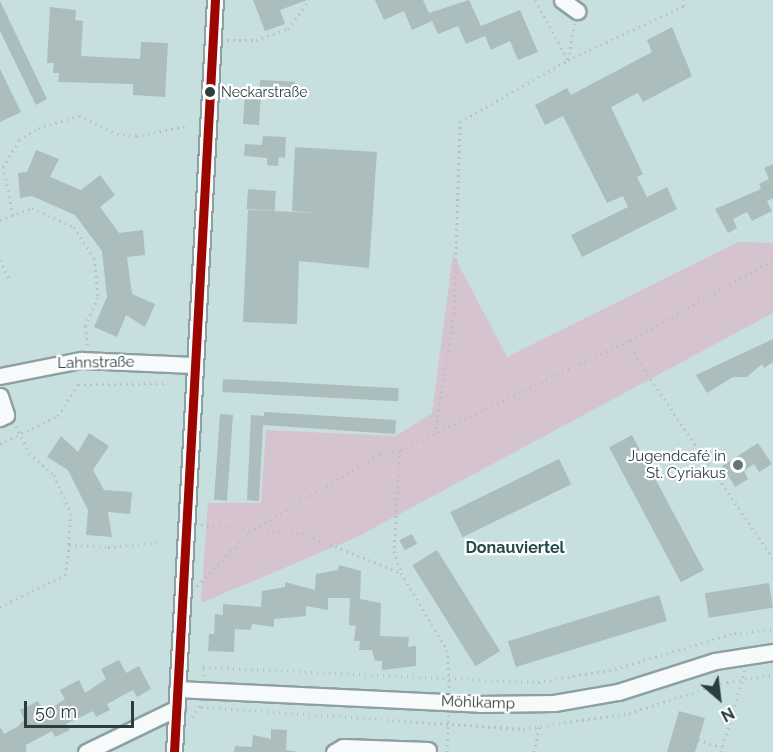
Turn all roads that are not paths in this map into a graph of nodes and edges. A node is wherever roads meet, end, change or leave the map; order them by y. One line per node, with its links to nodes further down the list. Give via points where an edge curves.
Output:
1 (215, 0): 4 (street)
2 (562, 0): 3 (street)
3 (578, 11)
4 (193, 365): 5 (street, Lahnstraße, via 81,360); 9 (street)
5 (0, 376)
6 (0, 396): 7 (street)
7 (3, 417)
8 (773, 652): 9 (street, Möhlkamp, via 750,654 589,699 508,705)
9 (177, 689): 10 (street)
10 (177, 708): 12 (street); 13 (street)
11 (428, 750): 14 (street, via 343,747)
12 (86, 752)
13 (174, 752)
14 (334, 752)

